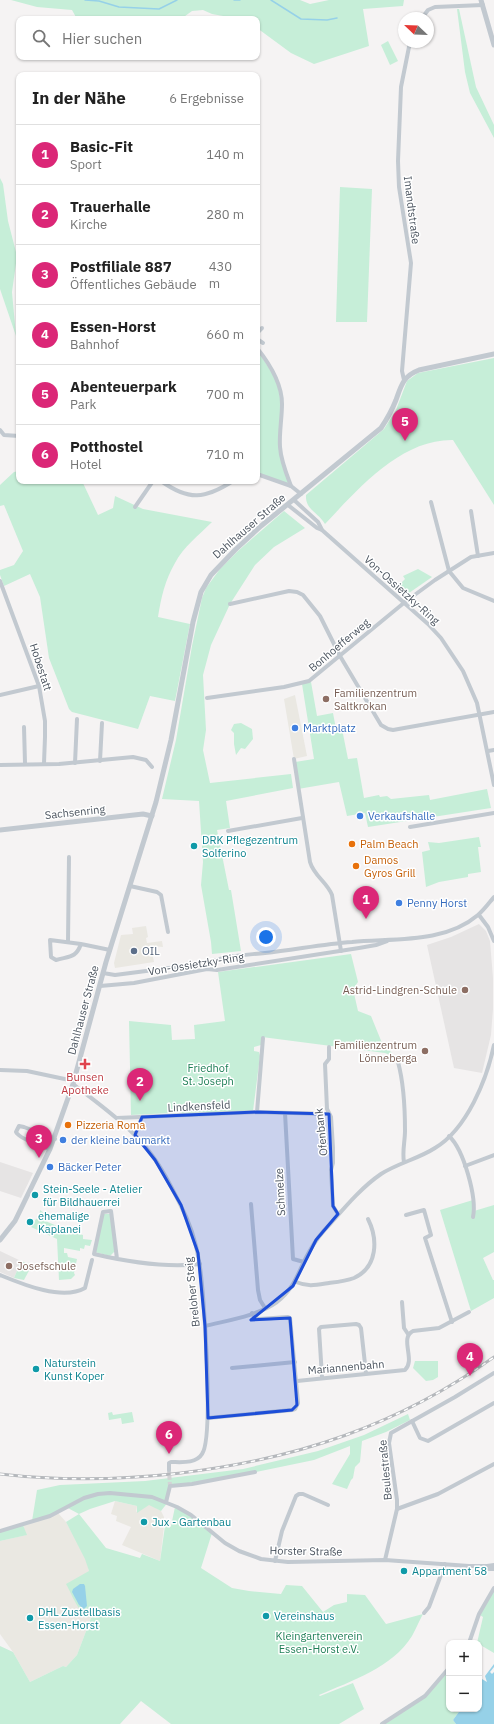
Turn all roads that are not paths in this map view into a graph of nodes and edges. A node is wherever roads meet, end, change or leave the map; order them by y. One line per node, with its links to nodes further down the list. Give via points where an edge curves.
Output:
1 (482, 3): 2 (street, via 435,7); 3 (street)
2 (426, 12)
3 (494, 46)
4 (409, 48): 9 (street, Imandtstraße, via 401,87 398,161 399,187 411,263 402,370)
5 (260, 341): 6 (street)
6 (263, 343)
7 (260, 353): 16 (street, via 280,392 280,448 283,466)
8 (494, 354): 9 (street, via 412,372)
9 (404, 380): 17 (street, Dahlhauser Straße, via 393,408 381,428)
10 (1, 433): 11 (street)
11 (16, 436)
12 (260, 475): 16 (street)
13 (151, 484): 21 (street)
14 (166, 484): 15 (street, via 180,493 202,496)
15 (228, 484)
16 (291, 486): 17 (street)
17 (301, 494): 18 (street, Dahlhauser Straße)
18 (294, 500): 20 (street, Dahlhauser Straße); 23 (street, Von-Ossietzky-Ring, via 318,522)
19 (431, 502): 26 (street)
20 (288, 505): 23 (street, Von-Ossietzky-Ring); 51 (street, Dahlhauser Straße, via 261,526 218,567 201,592 171,740)
21 (135, 507)
22 (471, 510): 25 (street)
23 (322, 530): 29 (street, Von-Ossietzky-Ring)
24 (494, 553): 25 (street, Bonhoefferweg)
25 (478, 556): 26 (street, Bonhoefferweg, via 471,557)
26 (449, 571): 28 (street, via 463,588); 29 (street, Bonhoefferweg)
27 (0, 581): 32 (street, Hobestatt)
28 (494, 601)
29 (405, 602): 31 (street, Bonhoefferweg); 36 (street, Von-Ossietzky-Ring, via 441,638 464,671)
30 (230, 604): 31 (street, via 288,591 297,592 303,595 320,616)
31 (340, 656): 34 (street, Bonhoefferweg, via 305,683); 36 (street, via 381,724 388,729)
32 (39, 686): 33 (street); 44 (street, Hobestatt, via 45,729)
33 (0, 695)
34 (207, 698)
35 (494, 712): 36 (street)
36 (480, 715): 41 (street, Von-Ossietzky-Ring)
37 (77, 719): 45 (street)
38 (102, 723): 43 (street)
39 (24, 727): 46 (street)
40 (494, 750): 41 (street)
41 (488, 751): 49 (street, Von-Ossietzky-Ring)
42 (294, 759): 52 (street)
43 (100, 761): 45 (street); 48 (street, via 140,758)
44 (44, 763): 45 (street); 46 (street)
45 (74, 763)
46 (25, 764): 47 (street)
47 (0, 765)
48 (152, 767)
49 (494, 785)
50 (494, 813): 53 (street)
51 (152, 816): 54 (street, Sachsenring, via 143,814); 57 (street, Dahlhauser Straße)
52 (302, 818): 55 (street); 66 (street, via 311,866 332,895)
53 (410, 827)
54 (0, 830)
55 (228, 831)
56 (68, 857): 65 (street)
57 (130, 886): 62 (street, via 161,895); 68 (street, Dahlhauser Straße)
58 (494, 897): 59 (street, Von-Ossietzky-Ring)
59 (479, 915): 61 (street); 63 (street, Von-Ossietzky-Ring, via 462,925 439,933)
60 (494, 925): 61 (street)
61 (488, 927): 64 (street)
62 (168, 932)
63 (389, 940): 66 (street, Von-Ossietzky-Ring); 69 (street, Von-Ossietzky-Ring, via 376,945)
64 (494, 941)
65 (68, 942): 67 (street); 67 (street, via 50,940 52,959 75,955)
66 (339, 943): 69 (street); 70 (street, Von-Ossietzky-Ring, via 175,968 116,975)
67 (81, 944): 68 (street)
68 (110, 950): 70 (street, Dahlhauser Straße)
69 (340, 951): 71 (street, Von-Ossietzky-Ring)
70 (103, 973): 71 (street, Dahlhauser Straße)
71 (100, 986): 77 (street, Dahlhauser Straße)
72 (263, 1038): 78 (street)
73 (494, 1045): 84 (street, via 480,1091)
74 (329, 1047): 80 (street, Ofenbank, via 329,1059 325,1064)
75 (398, 1062): 88 (street, via 405,1112)
76 (0, 1070): 77 (street, via 27,1071)
77 (73, 1083): 82 (street, Breloher Steig); 85 (street, Dahlhauser Straße)
78 (257, 1112): 79 (street, Lindkensfeld); 81 (street, Lindkensfeld)
79 (285, 1112): 80 (street, Lindkensfeld); 98 (street, Schmelze, via 293,1259)
80 (329, 1114): 91 (street, Ofenbank, via 333,1206)
81 (142, 1117): 82 (street, Lindkensfeld); 83 (street)
82 (117, 1118): 83 (street, Breloher Steig)
83 (135, 1135): 99 (street, Breloher Steig, via 155,1160 181,1205)
84 (449, 1136): 88 (street, via 437,1147); 89 (street, via 457,1146)
85 (55, 1139): 86 (street, Dahlhauser Straße); 86 (street, via 19,1126 16,1132 22,1138)
86 (50, 1149): 95 (street, Dahlhauser Straße, via 16,1220)
87 (494, 1155): 89 (street)
88 (404, 1162): 91 (street, via 374,1180)
89 (465, 1166): 93 (street, via 473,1200)
90 (251, 1204): 103 (street, via 258,1290)
91 (338, 1214): 98 (street, via 316,1240)
92 (406, 1215): 106 (street, via 424,1210 431,1235 425,1238)
93 (473, 1217)
94 (368, 1219): 101 (street, via 375,1235 375,1247 369,1265 362,1273 348,1280 310,1286)
95 (0, 1240)
96 (117, 1259): 96 (street, via 111,1211 103,1212 94,1254); 99 (street, via 161,1264)
97 (92, 1260): 100 (street, via 85,1288 72,1291 52,1292)
98 (304, 1262): 101 (street)
99 (200, 1264): 107 (street, Breloher Steig)
100 (0, 1275)
101 (296, 1282): 103 (street, via 284,1296)
102 (402, 1302): 108 (street, Mariannenbahn, via 404,1328)
103 (265, 1308): 105 (street)
104 (468, 1312): 106 (street)
105 (252, 1313): 107 (street); 109 (street, via 259,1319 290,1318)
106 (452, 1322): 108 (street, via 439,1328 413,1330)
107 (205, 1326): 116 (street, Breloher Steig)
108 (408, 1334): 111 (street, Mariannenbahn, via 407,1368 402,1371)
109 (295, 1362): 110 (street); 114 (street)
110 (232, 1368)
111 (366, 1373): 113 (street, Mariannenbahn); 113 (street, via 361,1327 346,1324 320,1329)
112 (494, 1373): 117 (street)
113 (322, 1377): 114 (street, Mariannenbahn)
114 (297, 1380): 116 (street, Mariannenbahn, via 298,1404 295,1409)
115 (494, 1403): 117 (street, via 425,1441 420,1438)
116 (208, 1418): 119 (street, Breloher Steig, via 202,1454 190,1461 169,1463)
117 (412, 1421): 123 (street, Beulestraße, via 391,1433 389,1439)
118 (494, 1464): 123 (street, via 438,1494)
119 (169, 1470)
120 (255, 1472): 121 (street, via 170,1486)
121 (166, 1502): 124 (street, Horster Straße, via 145,1496 98,1494 84,1498 50,1516); 126 (street, Horster Straße, via 192,1515 225,1543 239,1551)
122 (328, 1505): 126 (street, via 303,1494 296,1496 282,1531)
123 (397, 1509): 125 (street, Beulestraße)
124 (0, 1531)
125 (385, 1560): 126 (street, Horster Straße); 127 (street, Horster Straße)
126 (275, 1561)
127 (445, 1564): 129 (street, Horster Straße); 132 (street, via 431,1602)
128 (494, 1565): 129 (street, Horster Straße)
129 (487, 1566): 130 (street, Horster Straße)
130 (494, 1569)
131 (494, 1588): 133 (street, via 479,1614)
132 (424, 1613)
133 (470, 1640)
134 (446, 1671): 135 (street, via 424,1696)
135 (382, 1724)

